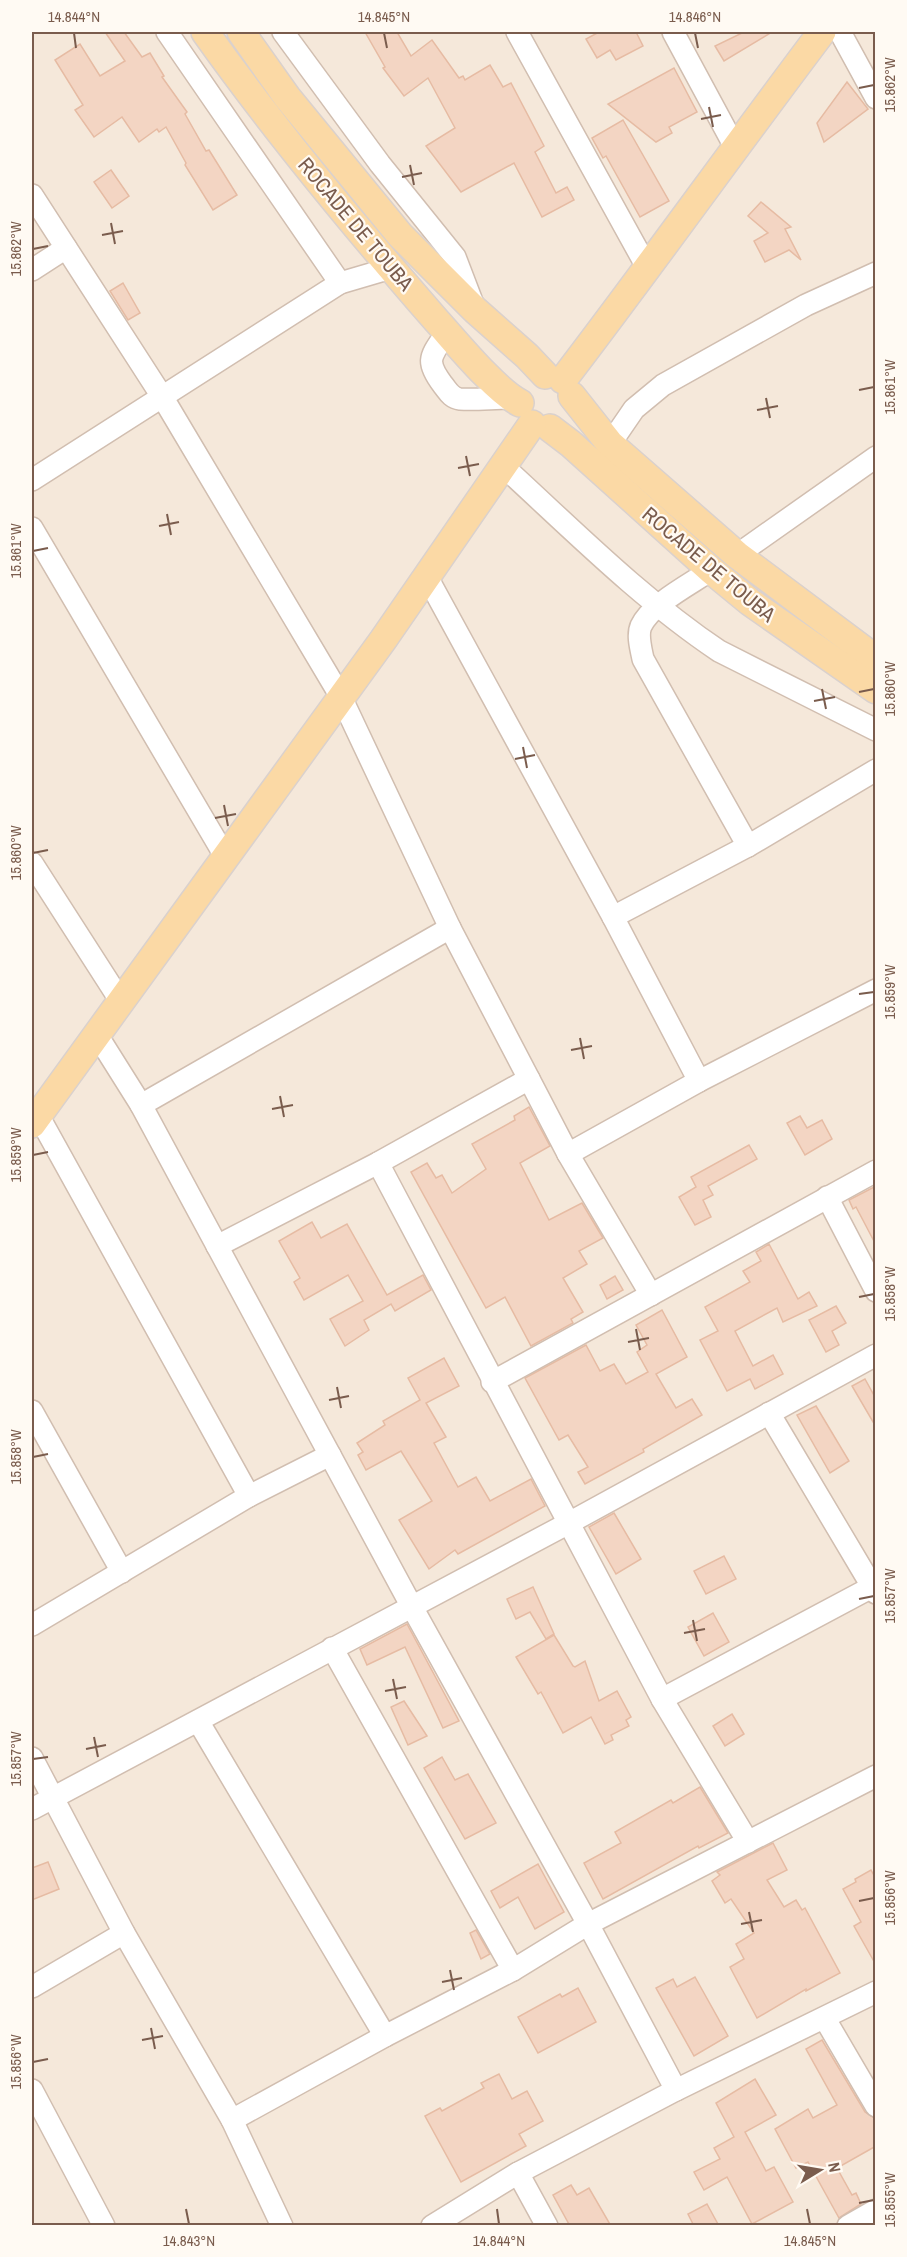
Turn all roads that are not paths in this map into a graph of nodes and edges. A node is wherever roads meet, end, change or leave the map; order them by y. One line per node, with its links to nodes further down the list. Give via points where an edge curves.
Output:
1 (167, 32): 17 (street)
2 (205, 32): 13 (main road, ROCADE DE TOUBA, via 276,127)
3 (241, 32): 18 (main road, ROCADE DE TOUBA, via 287,97 400,235)
4 (283, 32): 18 (street, via 380,164 455,257)
5 (517, 32): 14 (street)
6 (673, 32): 10 (street)
7 (822, 32): 10 (main road)
8 (840, 32): 9 (street)
9 (876, 98)
10 (735, 147): 14 (main road)
11 (32, 195): 12 (street)
12 (66, 248): 15 (street); 21 (street)
13 (391, 268): 17 (street); 19 (main road, ROCADE DE TOUBA)
14 (648, 269): 20 (main road)
15 (32, 270)
16 (876, 273): 23 (street, via 806,305 663,385 634,409)
17 (340, 283): 21 (street)
18 (475, 310): 20 (main road, ROCADE DE TOUBA)
19 (447, 332): 22 (main road, ROCADE DE TOUBA); 22 (street, via 431,361 432,370 452,396)
20 (560, 384): 22 (main road, via 535,378 527,384 522,392); 22 (main road, via 571,413 559,426); 23 (main road, ROCADE DE TOUBA)
21 (163, 398): 26 (street); 34 (street)
22 (528, 413): 25 (main road); 29 (main road, ROCADE DE TOUBA, via 571,444)
23 (610, 444): 28 (main road, ROCADE DE TOUBA)
24 (876, 457): 28 (street)
25 (503, 466): 30 (main road); 31 (street)
26 (32, 480)
27 (32, 528): 38 (street)
28 (737, 555): 32 (main road, ROCADE DE TOUBA)
29 (711, 570): 31 (street); 33 (main road, ROCADE DE TOUBA)
30 (427, 577): 34 (main road); 40 (street)
31 (658, 607): 35 (street, via 719,651); 37 (street, via 640,628 643,659)
32 (872, 652)
33 (876, 690)
34 (342, 697): 38 (main road); 41 (street)
35 (876, 730)
36 (876, 770): 37 (street)
37 (748, 846): 40 (street)
38 (225, 856): 43 (main road)
39 (32, 864): 43 (street)
40 (613, 917): 46 (street)
41 (450, 928): 45 (street); 47 (street)
42 (876, 990): 46 (street)
43 (120, 1000): 44 (main road)
44 (97, 1035): 47 (street); 48 (main road)
45 (529, 1079): 49 (street); 50 (street)
46 (699, 1081): 49 (street)
47 (141, 1105): 53 (street)
48 (35, 1119): 61 (street)
49 (568, 1154): 55 (street)
50 (378, 1163): 53 (street); 57 (street)
51 (876, 1171): 52 (street)
52 (827, 1197): 54 (street); 55 (street)
53 (217, 1246): 60 (street)
54 (876, 1291)
55 (651, 1294): 57 (street)
56 (876, 1355): 59 (street)
57 (492, 1382): 62 (street)
58 (32, 1411): 63 (street)
59 (769, 1413): 62 (street); 64 (street)
60 (330, 1455): 61 (street); 65 (street)
61 (249, 1496): 63 (street)
62 (567, 1524): 65 (street); 68 (street)
63 (123, 1572): 66 (street)
64 (874, 1590): 68 (street)
65 (412, 1607): 67 (street); 75 (street)
66 (32, 1625)
67 (332, 1648): 69 (street); 77 (street)
68 (662, 1699): 74 (street)
69 (198, 1721): 72 (street); 81 (street)
70 (32, 1758): 72 (street)
71 (876, 1776): 74 (street)
72 (51, 1798): 73 (street); 76 (street)
73 (32, 1809)
74 (748, 1842): 75 (street)
75 (588, 1924): 77 (street); 83 (street)
76 (124, 1933): 78 (street); 85 (street)
77 (513, 1970): 81 (street)
78 (32, 1986)
79 (876, 1992): 80 (street)
80 (825, 2019): 83 (street); 84 (street)
81 (385, 2036): 85 (street)
82 (32, 2090): 88 (street)
83 (676, 2090): 86 (street)
84 (876, 2106)
85 (232, 2121): 89 (street)
86 (518, 2173): 90 (street); 91 (street)
87 (876, 2210): 92 (street)
88 (104, 2226)
89 (282, 2226)
90 (432, 2226)
91 (547, 2226)
92 (848, 2226)

